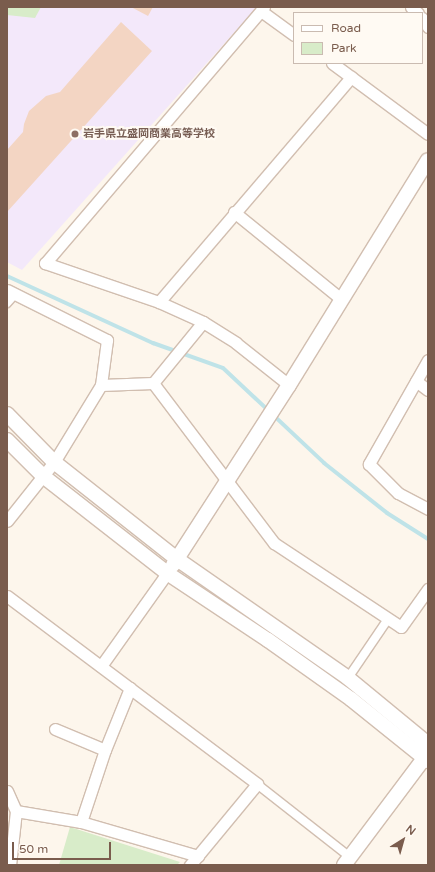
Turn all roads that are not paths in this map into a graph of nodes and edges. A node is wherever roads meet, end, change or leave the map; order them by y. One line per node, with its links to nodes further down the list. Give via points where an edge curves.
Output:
1 (263, 9): 2 (street); 10 (street, via 45,263)
2 (293, 34)
3 (333, 64): 4 (street)
4 (351, 77): 5 (street); 7 (street)
5 (428, 134)
6 (428, 160): 9 (street)
7 (234, 212): 9 (street); 10 (street)
8 (11, 292): 11 (street); 16 (street, via 107,340)
9 (341, 299): 17 (street)
10 (159, 302): 12 (street)
11 (7, 303)
12 (203, 322): 15 (street); 17 (street, via 236,343)
13 (428, 360): 14 (street)
14 (416, 381): 18 (street); 24 (street, via 369,464 398,493)
15 (153, 383): 16 (street); 23 (street)
16 (101, 385): 21 (street)
17 (289, 385): 23 (street)
18 (428, 390)
19 (7, 414): 21 (street)
20 (7, 440): 22 (street)
21 (54, 462): 22 (street); 26 (street)
22 (43, 476): 25 (street); 27 (street)
23 (228, 481): 26 (street); 30 (street, via 274,542)
24 (428, 509)
25 (7, 521)
26 (177, 559): 27 (street); 32 (street)
27 (167, 573): 31 (street); 37 (street, via 268,640)
28 (428, 589): 30 (street, via 401,627)
29 (7, 596): 31 (street)
30 (388, 619): 32 (street)
31 (100, 666): 33 (street)
32 (348, 678): 35 (street)
33 (130, 688): 36 (street); 38 (street)
34 (55, 729): 36 (street)
35 (428, 744)
36 (105, 750): 41 (street)
37 (427, 757): 43 (street)
38 (257, 784): 42 (street); 43 (street)
39 (7, 791): 40 (street)
40 (16, 811): 41 (street); 44 (street)
41 (81, 822): 42 (street)
42 (198, 856): 45 (street)
43 (347, 861)
44 (10, 865)
45 (190, 865)

